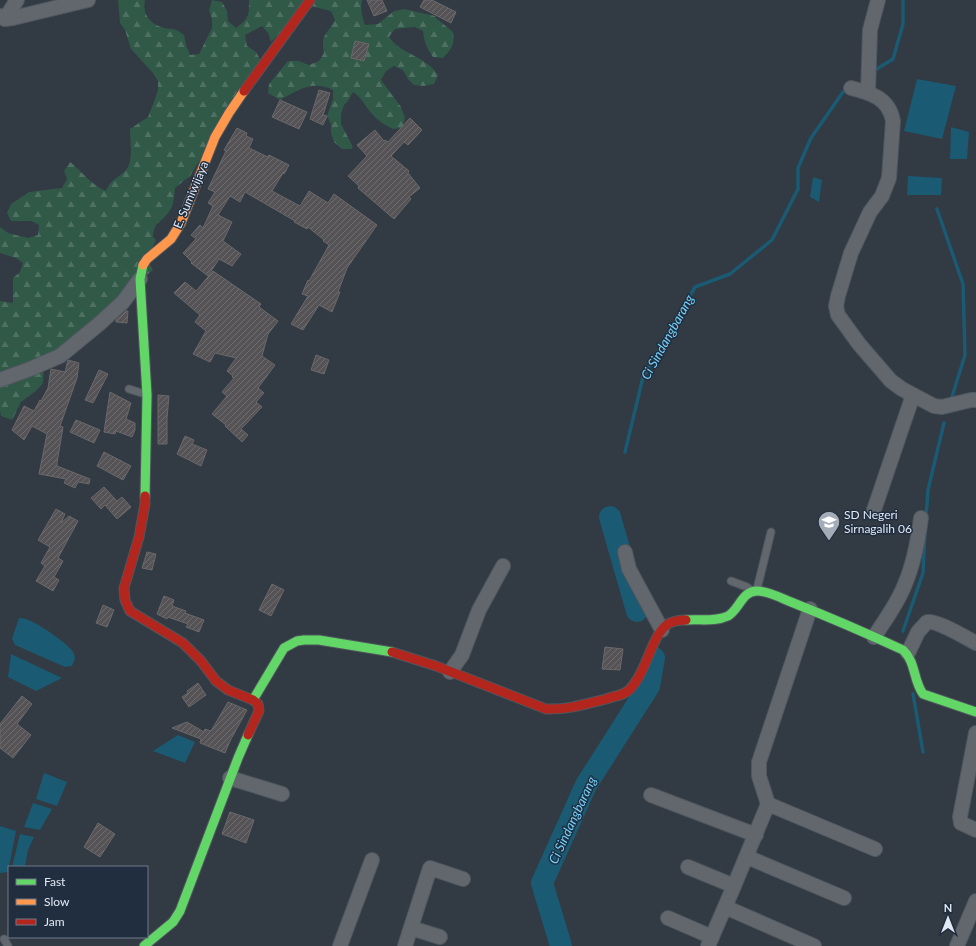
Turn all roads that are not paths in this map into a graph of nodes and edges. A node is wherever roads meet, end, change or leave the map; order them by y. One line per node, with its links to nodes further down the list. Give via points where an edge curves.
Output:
1 (17, 0): 5 (street)
2 (88, 0): 5 (street, via 13,18)
3 (310, 0): 8 (street, E. Sumiwijaya, via 229,113 215,137 181,223 171,239 147,259 142,266)
4 (878, 0): 7 (street, via 870,30)
5 (2, 17)
6 (851, 88): 7 (street)
7 (868, 88): 12 (street, via 892,112 889,178 851,253 836,306 838,316 891,381)
8 (140, 279): 9 (street, E. Sumiwijaya, via 123,302 60,356); 11 (street)
9 (0, 380)
10 (129, 390): 11 (lane)
11 (147, 395): 27 (street, via 145,504 124,588 124,603 130,611 183,643 216,681 228,690)
12 (913, 395): 13 (street, via 934,406 942,407); 14 (street)
13 (976, 400)
14 (874, 510)
15 (921, 518): 23 (street, via 914,560 905,585)
16 (772, 532): 20 (lane)
17 (625, 552): 22 (street, via 630,569)
18 (503, 566): 26 (street, via 479,610 462,655)
19 (731, 580): 20 (lane)
20 (755, 592): 21 (street); 22 (street, via 744,598 728,616 711,620 677,620)
21 (810, 609): 23 (street); 34 (street, via 759,762 759,776)
22 (662, 630): 26 (street, via 634,686 625,693 572,709 546,709)
23 (874, 637): 25 (street)
24 (976, 643): 25 (street, via 930,621 918,632)
25 (908, 653): 28 (street, via 916,683 923,694)
26 (450, 672): 27 (street, via 378,649 320,640 298,641 289,643 281,652)
27 (253, 700): 30 (street, via 258,704 259,711)
28 (976, 712)
29 (976, 733): 31 (street)
30 (230, 778): 32 (street); 50 (street, via 180,911 173,922)
31 (971, 782): 35 (street, via 960,820)
32 (282, 794)
33 (651, 795): 36 (street)
34 (768, 804): 36 (street); 37 (street)
35 (976, 830)
36 (756, 835): 38 (street)
37 (875, 849)
38 (746, 857): 42 (street); 43 (street)
39 (372, 860): 51 (street)
40 (688, 867): 42 (street)
41 (463, 879): 47 (street, via 430,868)
42 (734, 886): 45 (street)
43 (844, 898)
44 (976, 901): 54 (street)
45 (725, 907): 49 (street); 53 (street)
46 (668, 918): 49 (street)
47 (411, 928): 48 (street); 52 (street)
48 (440, 937)
49 (710, 942)
50 (144, 946)
51 (340, 946)
52 (405, 946)
53 (814, 946)
54 (958, 946)

